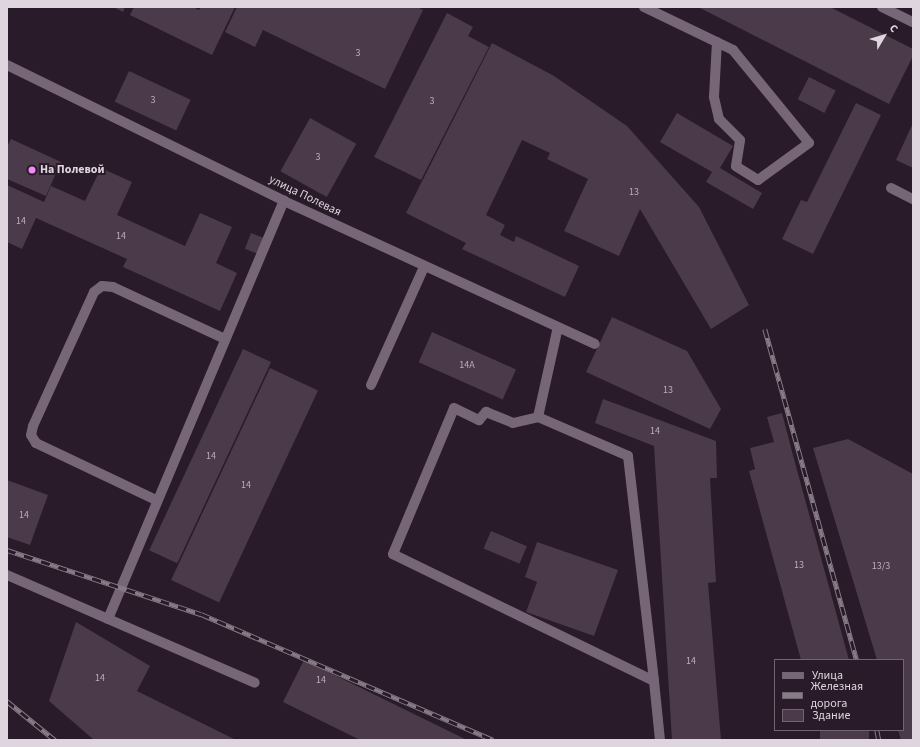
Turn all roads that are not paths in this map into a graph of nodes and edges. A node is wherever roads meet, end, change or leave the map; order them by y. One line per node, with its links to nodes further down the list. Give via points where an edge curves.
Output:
1 (644, 7): 4 (street)
2 (882, 7): 3 (street)
3 (913, 22)
4 (717, 42): 4 (street, via 714,97 719,119 740,140 736,166 758,180 809,142 733,50)
5 (7, 65): 8 (street, улица Полевая)
6 (891, 188): 7 (street)
7 (913, 199)
8 (284, 201): 9 (street, улица Полевая); 11 (street)
9 (424, 267): 10 (street, улица Полевая); 13 (street)
10 (558, 327): 12 (street, улица Полевая); 14 (street)
11 (225, 339): 15 (street); 15 (street, via 113,287 102,286 94,292 33,426 31,435 36,443)
12 (595, 344)
13 (371, 385)
14 (538, 417): 18 (street, via 628,456); 18 (street, via 513,423 486,412 479,420 454,408 393,554)
15 (156, 500): 17 (street)
16 (7, 575): 17 (street)
17 (108, 619): 19 (street)
18 (654, 681): 20 (street)
19 (254, 683)
20 (660, 740)

